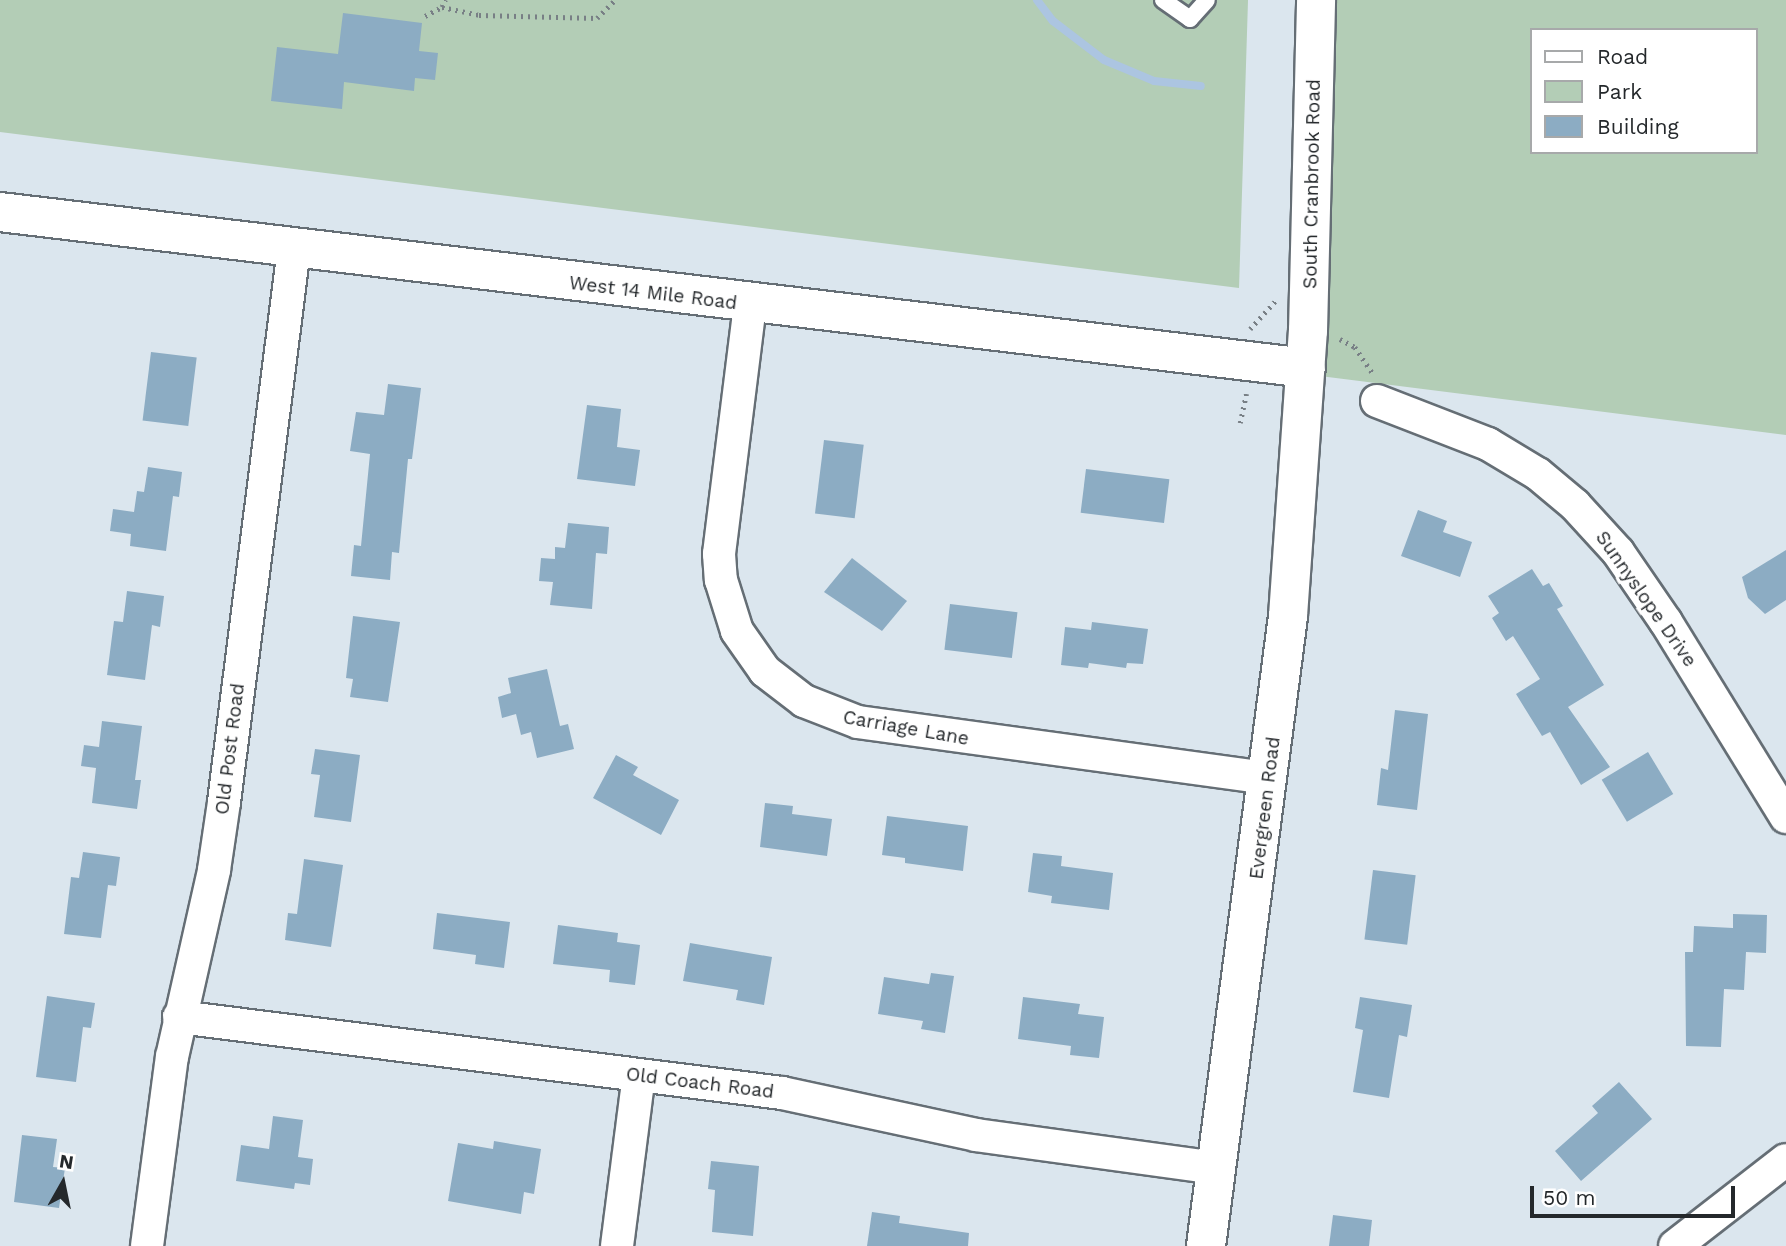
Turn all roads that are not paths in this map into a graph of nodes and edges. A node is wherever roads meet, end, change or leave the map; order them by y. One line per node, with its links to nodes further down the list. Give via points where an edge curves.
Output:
1 (1163, 0): 2 (lane, via 1190,19)
2 (1207, 0)
3 (1316, 0): 7 (street, South Cranbrook Road)
4 (0, 212): 5 (street, West 14 Mile Road)
5 (294, 249): 6 (street, West 14 Mile Road); 11 (street, Old Post Road, via 214,870)
6 (750, 305): 7 (street, West 14 Mile Road); 9 (street, Carriage Lane, via 720,529 721,580 748,651 783,688 832,715 881,727)
7 (1306, 368): 9 (street, Evergreen Road)
8 (1377, 401): 10 (street, Sunnyslope Drive, via 1488,444 1538,474 1575,505 1618,552 1666,622)
9 (1269, 778): 14 (street, Evergreen Road)
10 (1786, 817)
11 (179, 1017): 12 (street, Old Coach Road); 15 (street, Old Post Road)
12 (639, 1075): 14 (street, Old Coach Road, via 782,1093 976,1135); 16 (street)
13 (1786, 1160): 18 (street)
14 (1217, 1168): 17 (street, Evergreen Road)
15 (147, 1246)
16 (617, 1246)
17 (1206, 1246)
18 (1675, 1246)

